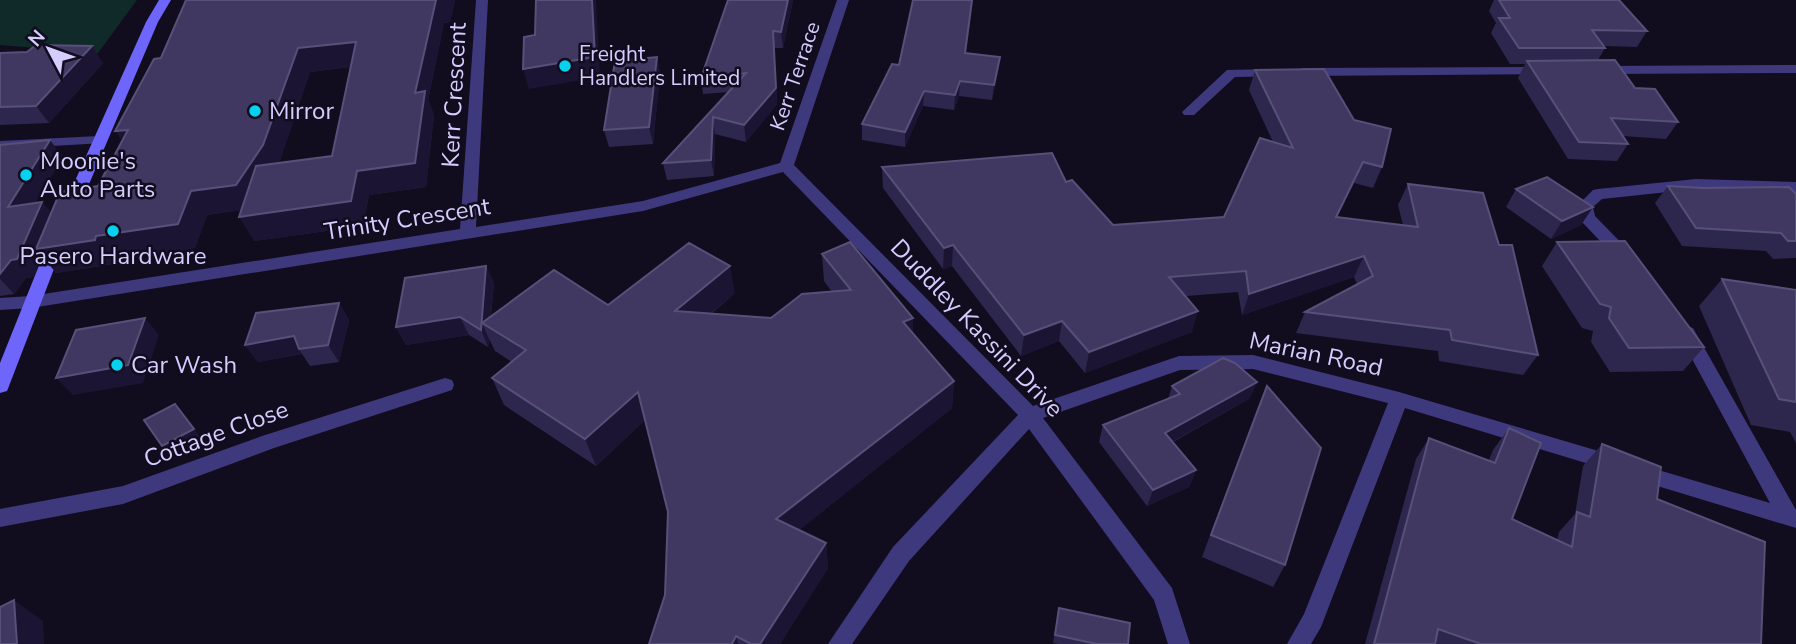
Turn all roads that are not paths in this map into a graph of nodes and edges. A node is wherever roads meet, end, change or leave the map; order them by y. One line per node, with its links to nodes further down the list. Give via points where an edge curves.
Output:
1 (165, 0): 8 (main road)
2 (482, 0): 12 (street, Kerr Crescent)
3 (843, 0): 10 (street, Kerr Terrace)
4 (1796, 69): 6 (street)
5 (1554, 71): 7 (street, via 1232,73)
6 (1582, 71)
7 (1189, 112)
8 (99, 140): 9 (street); 14 (main road)
9 (0, 145)
10 (786, 166): 12 (street, Trinity Crescent, via 643,206); 20 (street, Duddley Kassini Drive)
11 (1796, 187): 13 (street, via 1696,184 1598,194 1585,206 1588,218)
12 (468, 235): 14 (street, Trinity Crescent)
13 (1635, 268)
14 (31, 302): 15 (street, Trinity Crescent); 18 (main road)
15 (0, 304)
16 (1679, 319): 22 (street)
17 (445, 385): 21 (street, Cottage Close, via 123,495)
18 (0, 386)
19 (1399, 399): 20 (street, Marian Road, via 1253,362 1179,363); 22 (street, Marian Road); 25 (street, via 1313,621)
20 (1030, 415): 23 (street, Marian Road, via 901,554); 24 (street, Duddley Kassini Drive, via 1164,595)
21 (0, 518)
22 (1792, 518)
23 (839, 644)
24 (1179, 644)
25 (1298, 644)

